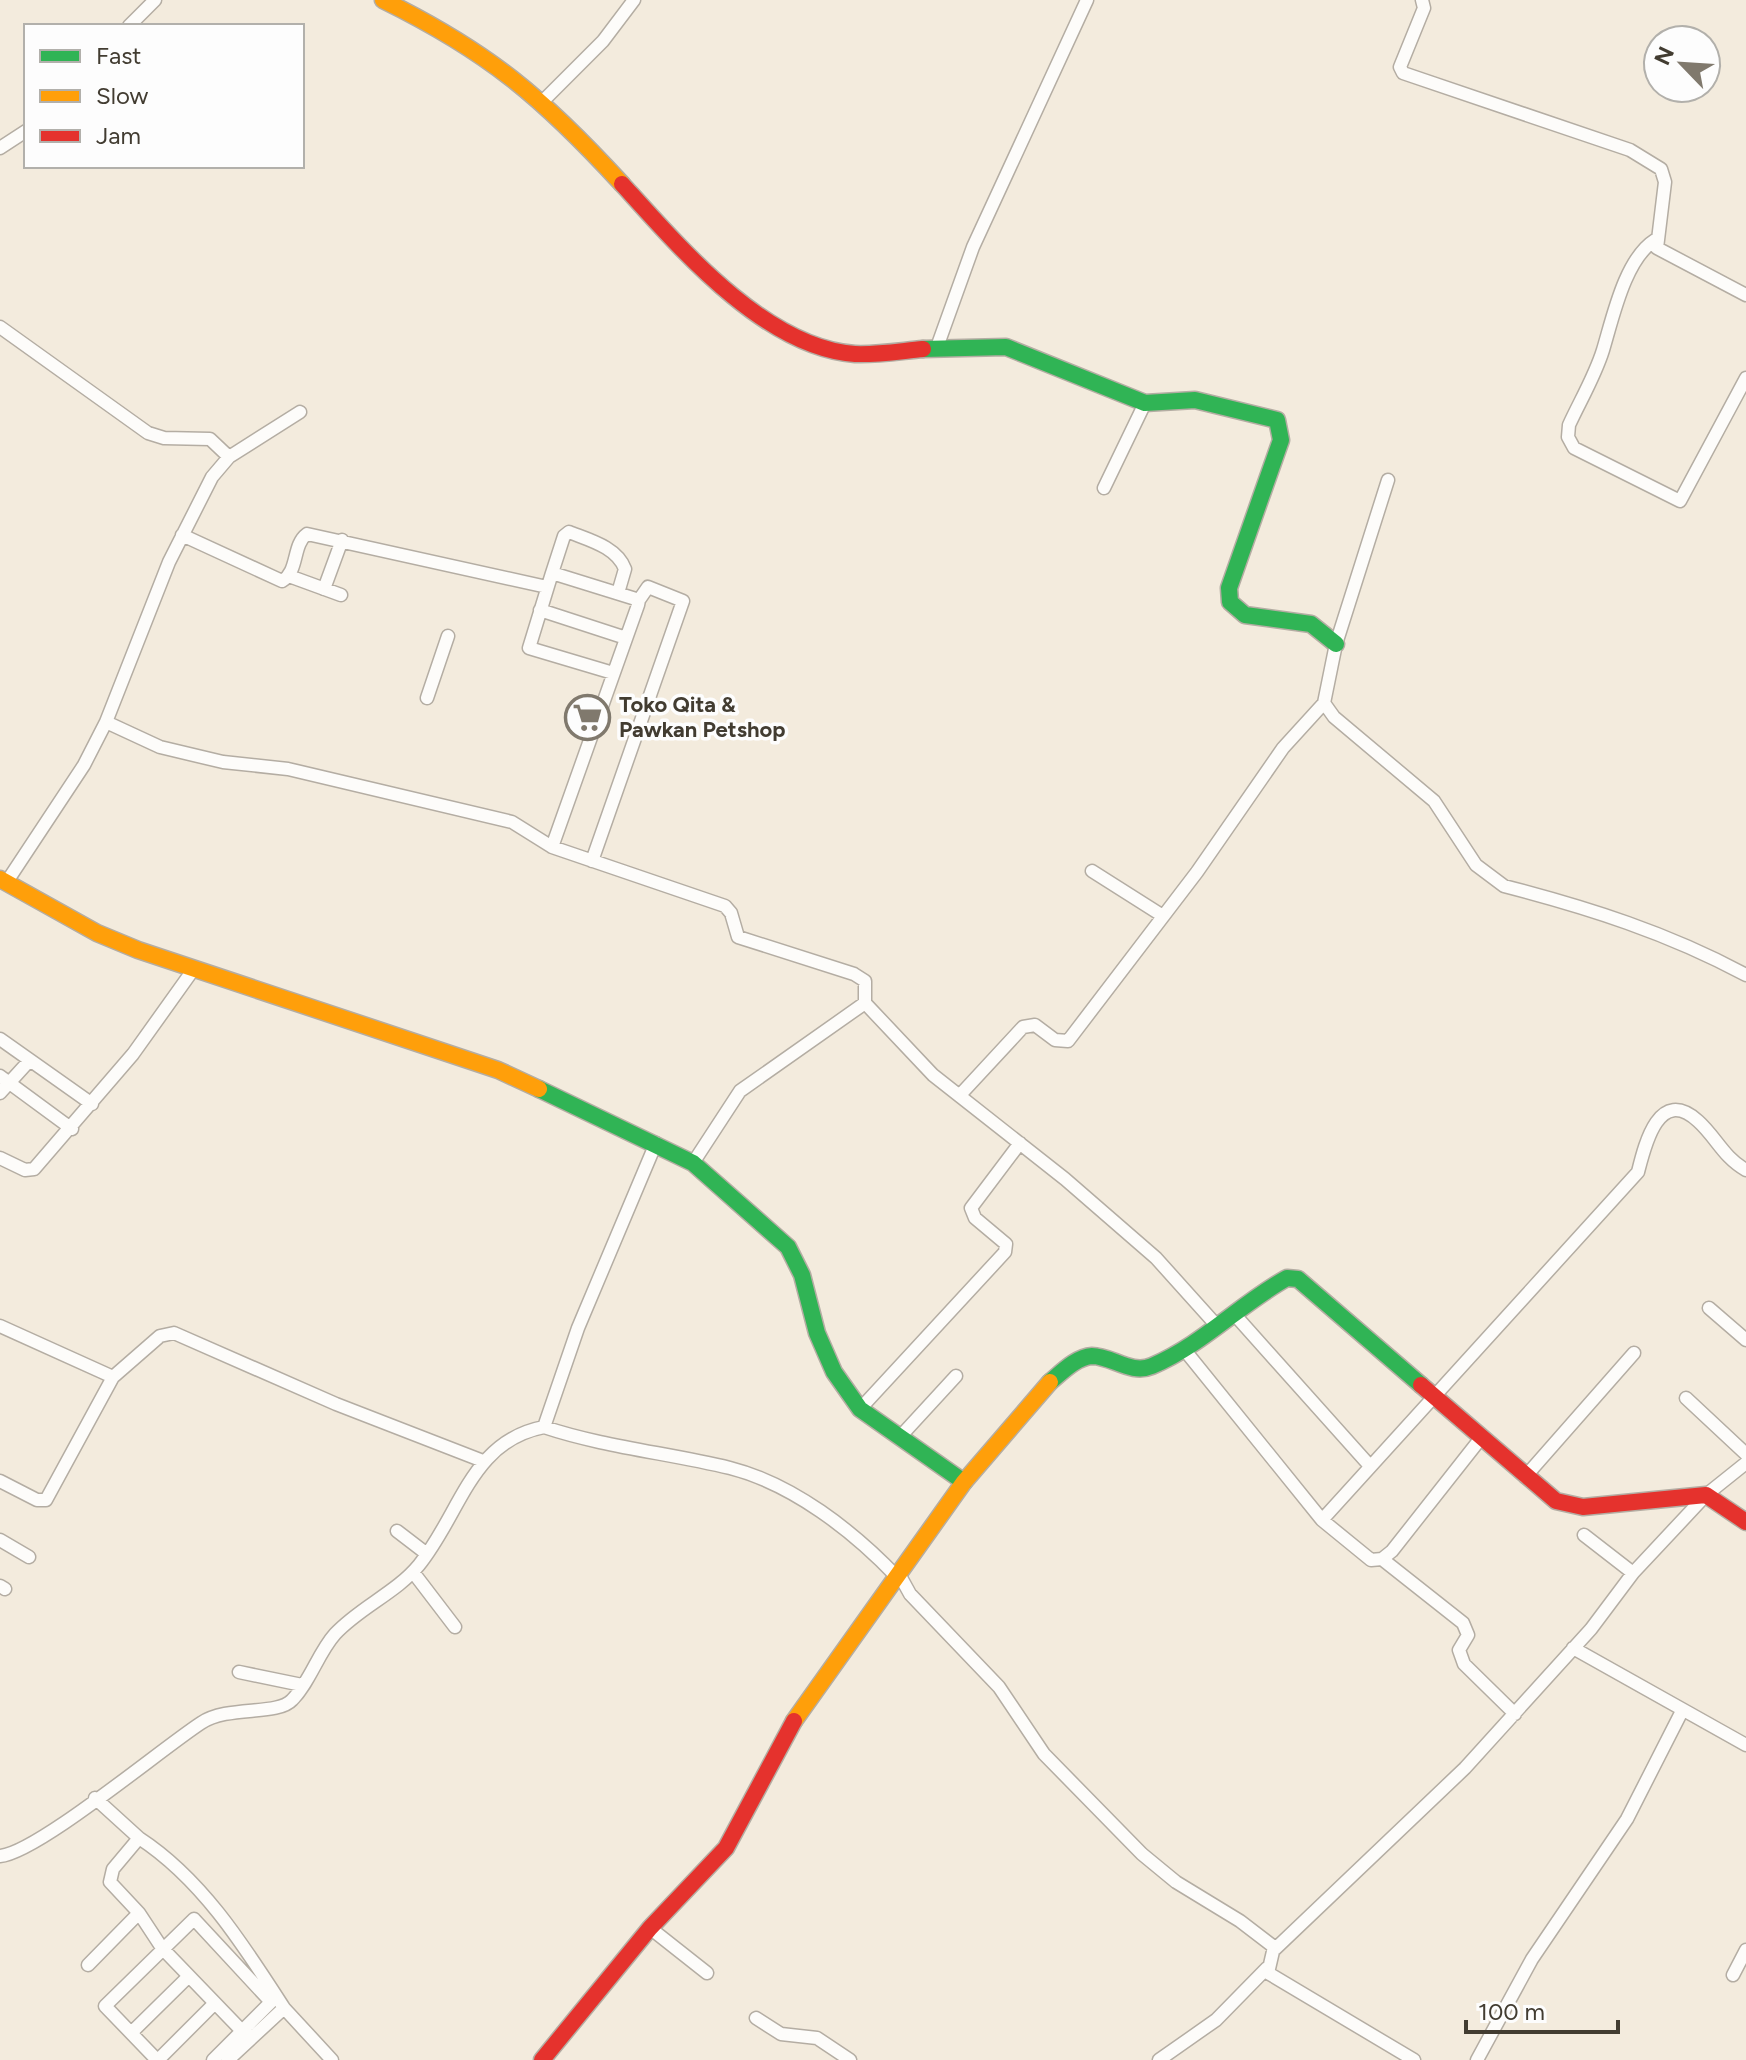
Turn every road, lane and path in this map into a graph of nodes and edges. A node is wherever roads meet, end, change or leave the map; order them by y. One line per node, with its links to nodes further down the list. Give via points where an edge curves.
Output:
1 (155, 0): 6 (street)
2 (383, 0): 7 (street, via 454,34)
3 (634, 0): 7 (street, via 603,41)
4 (1087, 0): 13 (street, via 973,247)
5 (1422, 0): 10 (street, via 1424,8 1400,67 1403,73 1630,150 1661,169 1665,182)
6 (131, 24)
7 (543, 101): 13 (street, via 672,238 763,318 835,353)
8 (24, 132): 9 (street)
9 (0, 148)
10 (1655, 240): 11 (street, via 1657,248); 14 (street, via 1636,257 1569,425 1574,448 1680,501)
11 (1746, 295)
12 (0, 327): 17 (street, via 148,433 210,439)
13 (936, 350): 15 (street, via 1006,347)
14 (1746, 378)
15 (1145, 403): 19 (street); 32 (street, via 1195,400 1277,420 1281,440 1229,601 1245,615 1319,627)
16 (300, 412): 17 (street)
17 (229, 457): 20 (street)
18 (1388, 480): 32 (street)
19 (1104, 488)
20 (182, 535): 23 (street, via 282,581); 36 (street)
21 (342, 540): 23 (street, via 305,535); 24 (street); 25 (street)
22 (552, 573): 24 (street); 26 (street); 26 (street, via 569,532 619,558 625,569)
23 (289, 576): 25 (street)
24 (547, 587): 29 (street)
25 (324, 589): 27 (street)
26 (618, 593): 28 (street)
27 (341, 595)
28 (639, 600): 31 (street); 38 (street, via 648,587 683,603)
29 (540, 610): 31 (street); 33 (street, via 529,648)
30 (448, 636): 34 (street)
31 (626, 638): 33 (street)
32 (1336, 644): 35 (street)
33 (613, 673): 37 (street)
34 (427, 698)
35 (1324, 703): 41 (street, via 1283,748); 43 (street, via 1434,801 1489,878 1602,912 1684,943)
36 (106, 722): 37 (street, via 160,747 223,762 288,769 512,822); 40 (street, via 84,765)
37 (552, 847): 38 (street)
38 (592, 861): 44 (street, via 725,906 738,937 865,981)
39 (1092, 871): 41 (street)
40 (3, 881): 42 (street, via 97,933)
41 (1163, 916): 48 (street, via 1068,1041 1055,1040 1035,1025 1023,1027)
42 (193, 970): 49 (street); 51 (street, via 498,1070)
43 (1746, 975)
44 (865, 1003): 48 (street, via 905,1049); 54 (street, via 740,1091)
45 (0, 1039): 46 (street)
46 (30, 1060): 47 (street); 49 (street)
47 (3, 1084): 50 (street)
48 (960, 1095): 52 (street)
49 (92, 1104): 50 (street)
50 (72, 1129): 53 (street, via 32,1170)
51 (656, 1143): 54 (street); 68 (street, via 578,1328)
52 (1020, 1143): 59 (street, via 1156,1258); 67 (street, via 971,1208 975,1218 1006,1244 1005,1252)
53 (0, 1158)
54 (693, 1163): 67 (street, via 788,1247 834,1372)
55 (1746, 1170): 65 (street, via 1729,1161 1695,1118 1677,1110 1663,1113 1638,1172)
56 (1709, 1308): 60 (street)
57 (1235, 1315): 59 (street); 65 (street, via 1282,1280 1298,1279); 74 (street)
58 (0, 1326): 64 (street)
59 (1218, 1327): 61 (street)
60 (1746, 1340)
61 (1183, 1348): 77 (street, via 1149,1368 1099,1357 1070,1365 1013,1421); 79 (street)
62 (1634, 1353): 75 (street)
63 (956, 1376): 69 (street)
64 (113, 1377): 72 (street, via 160,1336 174,1333); 76 (street, via 46,1500)
65 (1434, 1395): 70 (street); 74 (street)
66 (1686, 1398): 71 (street)
67 (860, 1409): 69 (street)
68 (544, 1427): 72 (street, via 519,1432); 89 (street, via 754,1477 842,1528)
69 (899, 1438): 77 (street)
70 (1481, 1438): 75 (street); 86 (street)
71 (1746, 1454)
72 (483, 1461): 84 (street)
73 (1746, 1463): 78 (street)
74 (1370, 1466): 79 (street)
75 (1525, 1477): 78 (street, via 1570,1506)
76 (0, 1481)
77 (964, 1482): 89 (street)
78 (1706, 1495): 80 (street); 88 (street)
79 (1322, 1520): 86 (street, via 1362,1555)
80 (1746, 1522)
81 (397, 1531): 84 (street)
82 (1584, 1535): 88 (street)
83 (0, 1540): 85 (street)
84 (427, 1554): 87 (street)
85 (29, 1557)
86 (1382, 1559): 95 (street, via 1463,1623 1468,1630 1459,1650 1464,1664)
87 (413, 1572): 90 (street); 93 (street, via 342,1627)
88 (1633, 1573): 91 (street)
89 (898, 1576): 101 (street, via 792,1724 726,1848); 103 (street, via 999,1687 1044,1754 1142,1854)
90 (455, 1627)
91 (1573, 1648): 94 (street); 95 (street)
92 (239, 1672): 93 (street)
93 (302, 1685): 97 (street, via 284,1707 213,1716)
94 (1682, 1711): 96 (street); 123 (street, via 1627,1819 1532,1959)
95 (1515, 1714): 103 (street)
96 (1746, 1745)
97 (95, 1798): 98 (street); 99 (street, via 42,1837)
98 (139, 1838): 100 (street, via 113,1869 110,1882); 111 (street, via 175,1865 217,1911)
99 (0, 1856)
100 (139, 1913): 102 (street); 105 (street)
101 (650, 1928): 107 (street); 119 (street)
102 (162, 1948): 109 (street); 113 (street, via 194,1919 271,2002); 114 (street, via 105,2006)
103 (1275, 1949): 106 (street)
104 (1746, 1950): 108 (street)
105 (88, 1965)
106 (1267, 1968): 121 (street, via 1216,2020); 122 (street, via 1273,1977)
107 (707, 1973)
108 (1733, 1975)
109 (189, 1976): 110 (street); 114 (street)
110 (215, 2003): 113 (street); 115 (street)
111 (284, 2008): 117 (street); 118 (street)
112 (756, 2018): 120 (street, via 781,2034 817,2038)
113 (242, 2031): 116 (street)
114 (131, 2033): 115 (street)
115 (157, 2060)
116 (213, 2060)
117 (228, 2060)
118 (332, 2060)
119 (542, 2060)
120 (850, 2060)
121 (1159, 2060)
122 (1414, 2060)
123 (1477, 2060)

